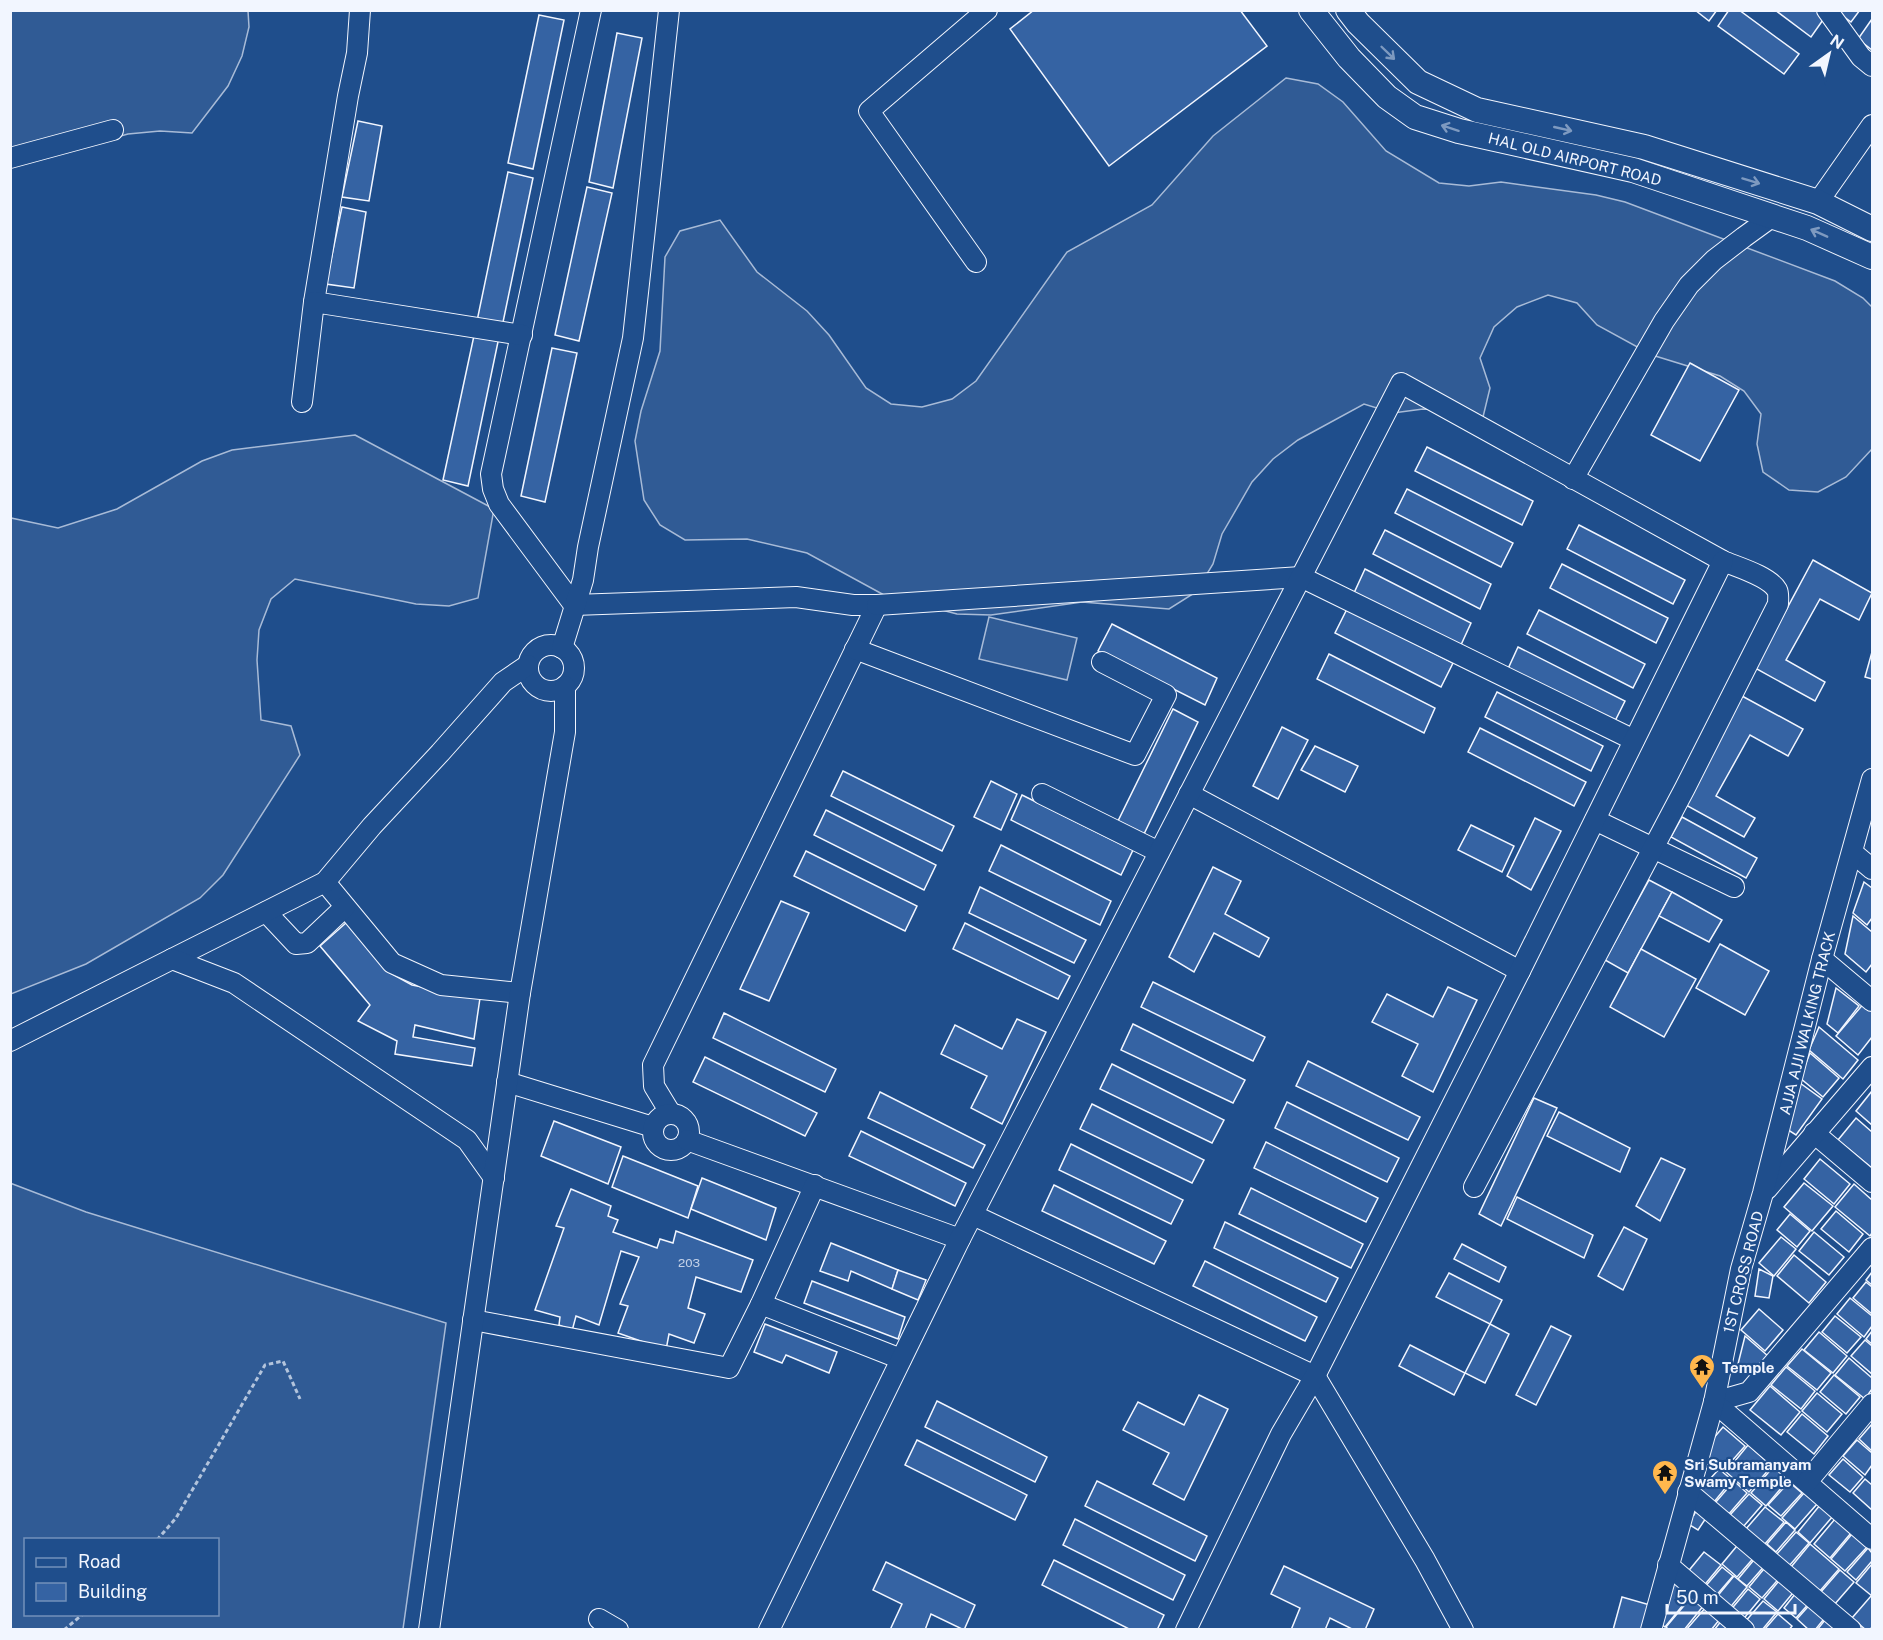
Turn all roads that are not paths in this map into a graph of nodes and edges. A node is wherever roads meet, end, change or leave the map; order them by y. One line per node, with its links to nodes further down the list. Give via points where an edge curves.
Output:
1 (360, 10): 17 (street, via 357,53)
2 (591, 10): 18 (street)
3 (669, 10): 23 (street, via 633,338 583,580)
4 (987, 10): 16 (street, via 869,111)
5 (1311, 10): 13 (main road, HAL OLD AIRPORT ROAD, one-way to 5, via 1633,170 1459,131 1415,117 1387,97 1349,58)
6 (1348, 10): 12 (main road, HAL OLD AIRPORT ROAD, one-way to 12, via 1418,82 1477,110 1644,147)
7 (1827, 10): 8 (street)
8 (1872, 66)
9 (1872, 125): 12 (street)
10 (113, 130): 11 (street)
11 (10, 158)
12 (1818, 202): 14 (main road, HAL OLD AIRPORT ROAD)
13 (1773, 216): 15 (main road, HAL OLD AIRPORT ROAD, one-way to 13); 20 (street, via 1689,285)
14 (1872, 229)
15 (1872, 257)
16 (976, 262)
17 (314, 302): 18 (street); 19 (street)
18 (522, 335): 23 (street, via 491,474 493,489 499,504)
19 (302, 402)
20 (1573, 479): 21 (street); 22 (street, via 1401,383)
21 (1722, 561): 30 (street); 35 (street, via 1760,576 1776,588 1778,604)
22 (1300, 577): 24 (street); 30 (street); 33 (street)
23 (574, 605): 24 (street, via 796,597); 25 (street)
24 (877, 605): 26 (street)
25 (562, 648): 28 (street, via 540,648); 29 (street, via 568,652 573,666)
26 (855, 649): 27 (street, via 1135,755 1166,695); 51 (street, via 653,1065 654,1086)
27 (1102, 662)
28 (528, 666): 29 (street, via 536,686 550,691); 39 (street, via 503,682)
29 (565, 686): 46 (street, via 565,732)
30 (1634, 740): 34 (street)
31 (1872, 779): 37 (street)
32 (1042, 794): 36 (street)
33 (1189, 794): 36 (street); 45 (street)
34 (1595, 820): 35 (street); 45 (street)
35 (1653, 847): 40 (street); 58 (street)
36 (1159, 852): 60 (street)
37 (1853, 853): 38 (street); 44 (street, AJJA AJJI WALKING TRACK)
38 (1872, 869)
39 (324, 882): 41 (street); 42 (street)
40 (1734, 887)
41 (345, 908): 42 (street, via 307,943 296,944); 46 (street, via 392,963 441,985)
42 (266, 912): 43 (street)
43 (172, 959): 48 (street); 55 (street, via 234,983 467,1140)
44 (1822, 959): 47 (street); 59 (street, AJJA AJJI WALKING TRACK)
45 (1520, 971): 66 (street)
46 (520, 993): 50 (street)
47 (1872, 1000)
48 (10, 1041)
49 (1872, 1067): 53 (street)
50 (507, 1082): 52 (street); 55 (street)
51 (671, 1114): 52 (street, via 660,1118); 54 (street, via 686,1123)
52 (653, 1127): 54 (street, via 654,1139 662,1148 673,1150)
53 (1814, 1133): 56 (street); 59 (street)
54 (687, 1140): 57 (street)
55 (494, 1178): 64 (street)
56 (1872, 1182)
57 (815, 1185): 61 (street); 63 (street)
58 (1474, 1187)
59 (1763, 1193): 67 (street, 1ST CROSS ROAD, via 1741,1269)
60 (973, 1215): 61 (street); 66 (street)
61 (960, 1239): 65 (street)
62 (1872, 1248): 67 (street, via 1749,1392)
63 (761, 1304): 64 (street, via 729,1368); 65 (street)
64 (473, 1320): 74 (street)
65 (901, 1359): 76 (street)
66 (1315, 1376): 77 (street, via 1281,1434); 78 (street)
67 (1714, 1402): 69 (street); 70 (street, 1ST CROSS ROAD)
68 (1872, 1404): 69 (street)
69 (1807, 1482): 71 (street)
70 (1688, 1492): 72 (street, 1ST CROSS ROAD); 81 (street)
71 (1872, 1539)
72 (1668, 1565): 79 (street, 1ST CROSS ROAD); 80 (street)
73 (599, 1618): 75 (street)
74 (429, 1629)
75 (618, 1629)
76 (768, 1629)
77 (1186, 1629)
78 (1463, 1629)
79 (1651, 1629)
80 (1743, 1629)
81 (1851, 1629)

